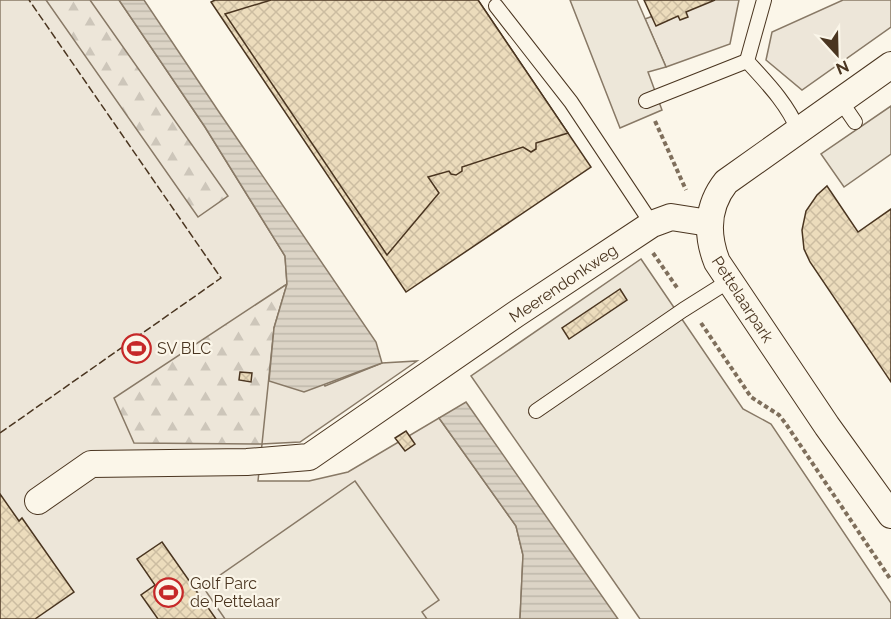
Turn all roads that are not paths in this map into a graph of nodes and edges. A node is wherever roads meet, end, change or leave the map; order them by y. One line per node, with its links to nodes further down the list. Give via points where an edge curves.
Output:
1 (764, 0): 3 (lane)
2 (496, 6): 10 (lane, via 571,102)
3 (747, 61): 6 (lane); 8 (lane, via 773,90)
4 (891, 65): 5 (street)
5 (840, 100): 7 (lane); 8 (street)
6 (646, 101)
7 (855, 122)
8 (798, 129): 9 (street, via 726,182 713,202)
9 (710, 217): 10 (street, Meerendonkweg, via 671,217); 11 (street, Pettelaarpark, via 712,250)
10 (646, 228): 13 (street, Meerendonkweg, via 309,457 247,462 91,464)
11 (729, 281): 12 (lane); 14 (street, Pettelaarpark)
12 (536, 411)
13 (38, 501)
14 (891, 515)

